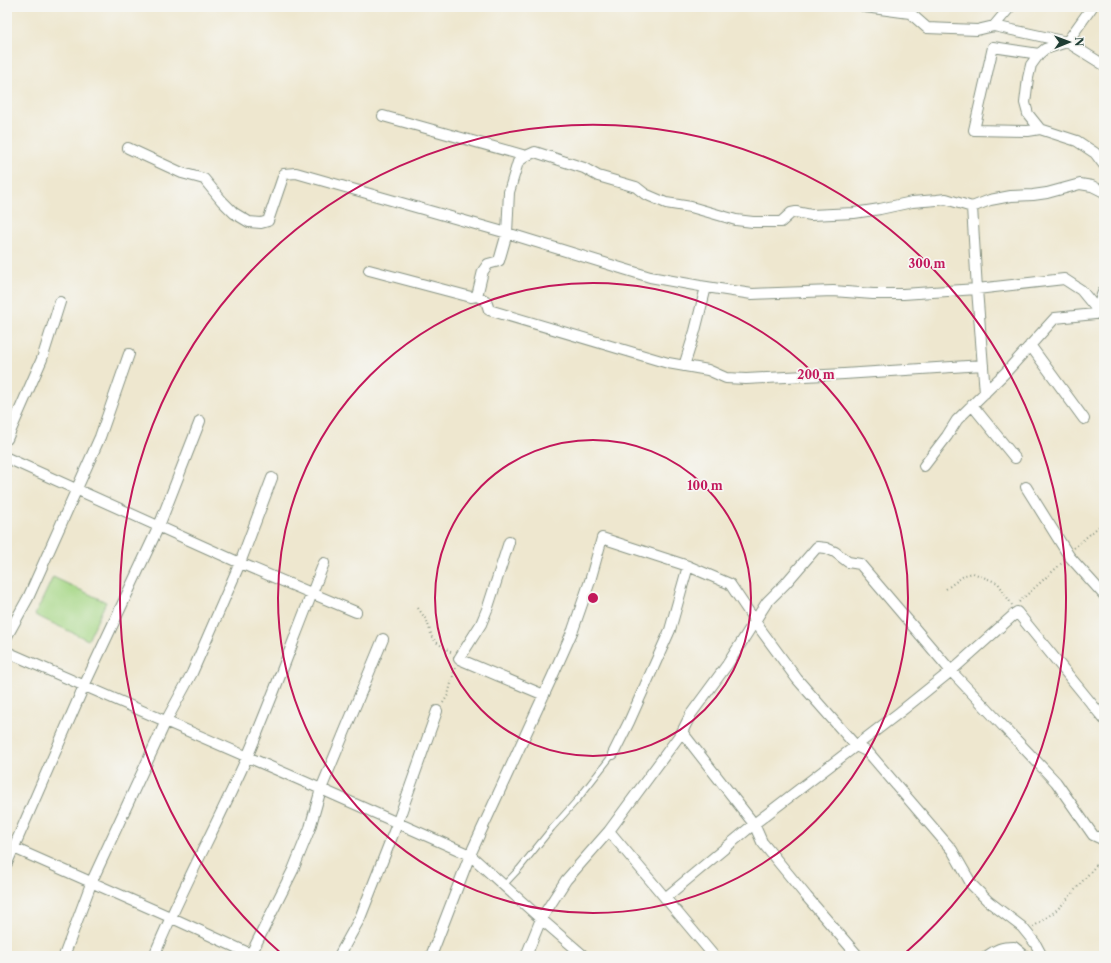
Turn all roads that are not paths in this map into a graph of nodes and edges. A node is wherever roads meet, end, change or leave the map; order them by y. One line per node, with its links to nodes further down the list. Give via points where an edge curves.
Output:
1 (865, 7): 4 (street)
2 (1010, 7): 5 (street)
3 (1092, 7): 6 (street)
4 (913, 10): 5 (street, via 928,28 977,30)
5 (994, 26): 6 (street)
6 (1067, 42): 7 (street, via 1045,49); 8 (street)
7 (1040, 54): 10 (street, via 1031,65 1025,103 1028,114); 10 (street, via 993,47 974,130)
8 (1104, 65)
9 (383, 116): 12 (street)
10 (1040, 130): 13 (street, via 1077,141 1095,153)
11 (128, 148): 16 (street, via 182,173 204,180 234,213 248,222 268,221 284,174 296,173)
12 (526, 156): 15 (street, via 535,152 584,168 598,176 636,187 666,203 753,222 781,222 796,212 811,215 854,213 912,202 946,199); 16 (street, via 518,162 509,192)
13 (1104, 164)
14 (1104, 192): 15 (street, via 1080,184 1047,193 990,200)
15 (972, 207): 19 (street)
16 (507, 233): 18 (street, via 650,277); 21 (street, via 499,261 488,264 483,271)
17 (369, 270): 21 (street, via 471,297)
18 (706, 287): 19 (street, via 752,294 833,291 903,294); 27 (street)
19 (976, 289): 23 (street, via 1064,279 1081,290); 26 (street)
20 (1104, 291): 23 (street)
21 (477, 296): 27 (street, via 486,301 489,310)
22 (60, 302): 32 (street, via 42,359)
23 (1101, 315): 24 (street, via 1056,318)
24 (1030, 346): 28 (street); 30 (street)
25 (129, 354): 38 (street, via 100,437)
26 (983, 365): 27 (street, via 746,379 726,378 708,370); 28 (street)
27 (684, 366)
28 (985, 393): 29 (street)
29 (972, 405): 34 (street); 35 (street, via 957,420)
30 (1084, 419)
31 (200, 421): 39 (street)
32 (7, 439)
33 (7, 458): 38 (street)
34 (1015, 458)
35 (924, 466)
36 (272, 478): 41 (street)
37 (1026, 487): 45 (street, via 1069,556)
38 (78, 489): 39 (street); 48 (street, via 28,598)
39 (159, 526): 41 (street); 52 (street)
40 (509, 542): 53 (street, via 488,608 459,659)
41 (240, 563): 44 (street); 56 (street, via 192,673)
42 (324, 564): 44 (street)
43 (688, 566): 47 (street, via 730,584); 53 (street, via 602,538 573,630); 59 (street, via 670,630)
44 (312, 593): 46 (street); 60 (street, via 276,690)
45 (1104, 595)
46 (356, 612)
47 (755, 621): 51 (street, via 767,602 817,547 826,548 848,562 860,564); 57 (street, via 691,714); 58 (street, via 797,679)
48 (7, 636)
49 (383, 639): 61 (street)
50 (7, 652): 52 (street)
51 (951, 671): 55 (street, via 1016,610); 58 (street); 65 (street, via 1056,782 1094,835)
52 (84, 686): 56 (street); 66 (street)
53 (544, 695): 67 (street)
54 (437, 711): 62 (street)
55 (1104, 719)
56 (166, 721): 60 (street); 69 (street)
57 (682, 732): 63 (street); 64 (street)
58 (856, 746): 63 (street); 85 (street, via 868,752 952,850 972,885 1022,927 1036,943)
59 (613, 754): 70 (lane)
60 (247, 757): 61 (street); 72 (street)
61 (322, 789): 62 (street); 74 (street, via 293,870)
62 (397, 824): 67 (street); 77 (street, via 360,918)
63 (754, 824): 71 (street); 82 (street, via 762,842)
64 (609, 831): 71 (street); 73 (street, via 566,880)
65 (1104, 840)
66 (10, 846): 68 (street); 69 (street)
67 (470, 855): 70 (street); 78 (street)
68 (7, 863)
69 (92, 882): 72 (street); 75 (street)
70 (503, 886): 73 (street)
71 (665, 898): 81 (street)
72 (170, 916): 74 (street); 76 (street)
73 (541, 919): 79 (street); 80 (street)
74 (252, 955)
75 (64, 956)
76 (154, 956)
77 (339, 956)
78 (431, 956)
79 (526, 956)
80 (584, 956)
81 (714, 956)
82 (858, 956)
83 (987, 956): 84 (street, via 998,948 1006,947 1014,947)
84 (1025, 956)
85 (1042, 956)

